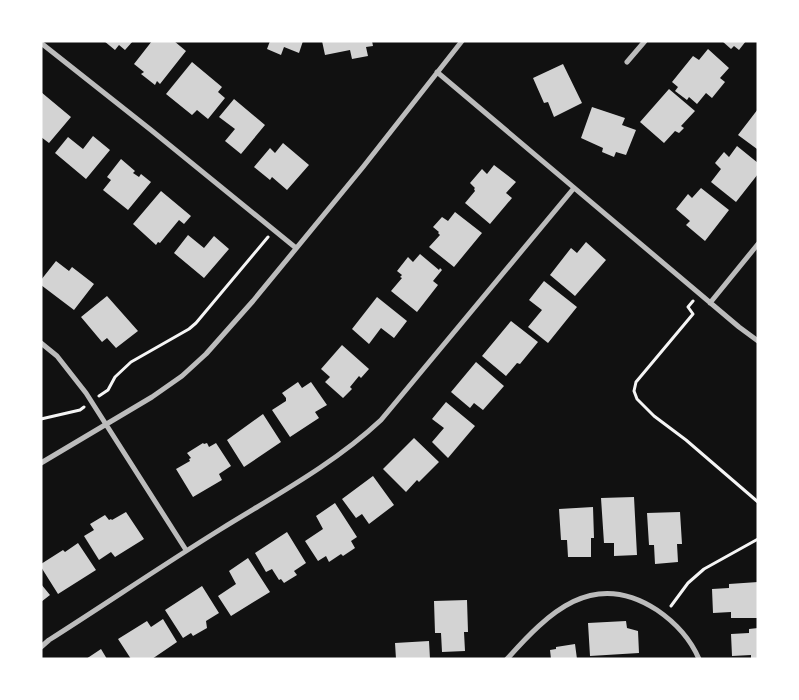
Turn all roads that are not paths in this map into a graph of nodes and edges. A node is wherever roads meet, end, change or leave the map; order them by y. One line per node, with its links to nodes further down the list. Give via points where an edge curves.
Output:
1 (462, 41): 5 (street)
2 (644, 41): 4 (street)
3 (41, 43): 8 (street)
4 (627, 62)
5 (437, 72): 6 (street); 8 (street)
6 (574, 188): 9 (street); 14 (street, via 381,420 329,462)
7 (758, 244): 9 (street)
8 (296, 248): 12 (street, via 200,360 152,397)
9 (710, 303): 10 (street)
10 (758, 341)
11 (41, 342): 12 (street, via 57,356 86,393)
12 (105, 425): 13 (street); 14 (street)
13 (41, 463)
14 (186, 550): 15 (street)
15 (41, 647)
16 (506, 659): 17 (street, via 550,615 582,597 611,594 625,596 665,615 686,636)
17 (699, 659)

